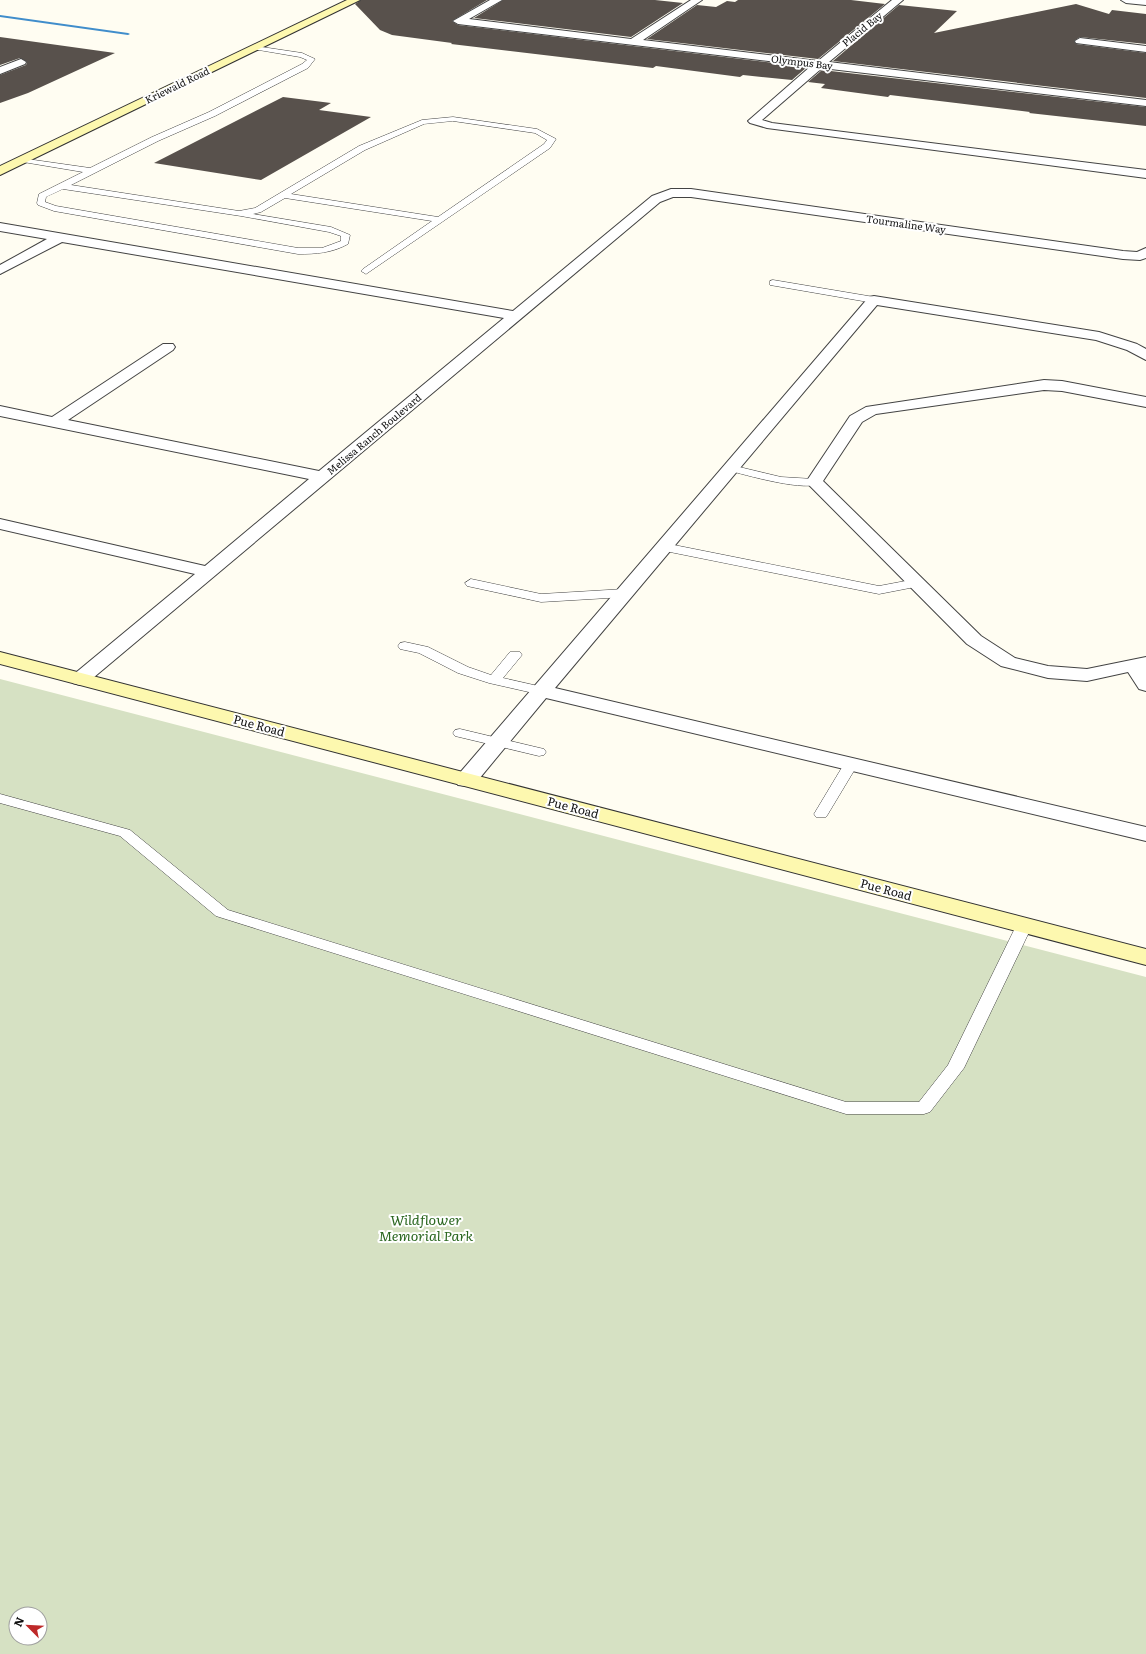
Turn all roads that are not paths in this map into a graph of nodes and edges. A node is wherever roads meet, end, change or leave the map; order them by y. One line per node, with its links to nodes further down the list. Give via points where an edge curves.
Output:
1 (355, 0): 9 (street, Kriewald Road)
2 (497, 0): 8 (street, Olympus Bay, via 458,21)
3 (697, 0): 8 (street)
4 (898, 0): 12 (street, Placid Bay)
5 (1126, 0): 6 (street)
6 (1146, 2)
7 (1080, 41): 10 (street)
8 (633, 42): 12 (street, Olympus Bay)
9 (255, 48): 15 (street, Kriewald Road); 17 (lane, via 302,55 311,59 305,66 212,114)
10 (1146, 49)
11 (0, 59): 13 (street, via 21,62)
12 (820, 64): 14 (street, Olympus Bay); 18 (street, Placid Bay, via 754,121 779,127)
13 (0, 71)
14 (1146, 103)
15 (23, 160): 16 (street, Kriewald Road); 17 (lane)
16 (0, 171)
17 (91, 171): 19 (lane)
18 (1146, 174)
19 (62, 186): 22 (lane); 22 (lane, via 42,196 41,203 54,208 298,251 320,252 334,249 345,242 346,236 331,230)
20 (671, 193): 26 (street, Tourmaline Way, via 691,193 1124,255); 31 (street, Melissa Ranch Boulevard, via 656,198)
21 (283, 195): 22 (lane, via 258,210); 23 (lane); 23 (lane, via 362,148 422,122 453,120 537,131 552,139 547,146)
22 (239, 214)
23 (439, 220): 28 (lane)
24 (0, 227): 25 (street)
25 (60, 237): 27 (street); 31 (street)
26 (1143, 254)
27 (0, 270)
28 (366, 271)
29 (773, 284): 30 (lane)
30 (874, 300): 33 (street, via 1099,336 1132,347); 37 (street)
31 (515, 316): 38 (street, Melissa Ranch Boulevard)
32 (168, 347): 36 (street)
33 (1146, 356)
34 (1146, 402): 39 (street, via 1044,385 872,410 856,419)
35 (0, 411): 36 (street)
36 (55, 422): 38 (street)
37 (731, 468): 39 (lane, via 781,480); 41 (street)
38 (322, 477): 42 (street, Melissa Ranch Boulevard)
39 (814, 482): 44 (street)
40 (0, 524): 42 (street)
41 (664, 546): 44 (lane, via 879,590); 45 (street)
42 (209, 572): 50 (street, Melissa Ranch Boulevard)
43 (471, 583): 45 (lane, via 541,598)
44 (916, 583): 49 (street, via 974,640 1008,662 1048,672 1086,675)
45 (625, 592): 53 (street)
46 (405, 646): 51 (lane, via 423,650 463,670)
47 (515, 655): 51 (lane)
48 (0, 658): 50 (street, Pue Road)
49 (1140, 664): 52 (street)
50 (80, 679): 58 (street, Pue Road)
51 (494, 680): 53 (lane)
52 (1146, 685)
53 (542, 691): 55 (street); 57 (street)
54 (460, 733): 55 (lane)
55 (498, 742): 56 (lane); 58 (street)
56 (539, 752)
57 (851, 764): 60 (lane); 61 (street)
58 (466, 780): 62 (street, Pue Road)
59 (0, 798): 62 (lane, via 125,833 222,913 846,1108 924,1108 955,1068)
60 (821, 814)
61 (1146, 834)
62 (1024, 926): 63 (street, Pue Road)
63 (1146, 957)

